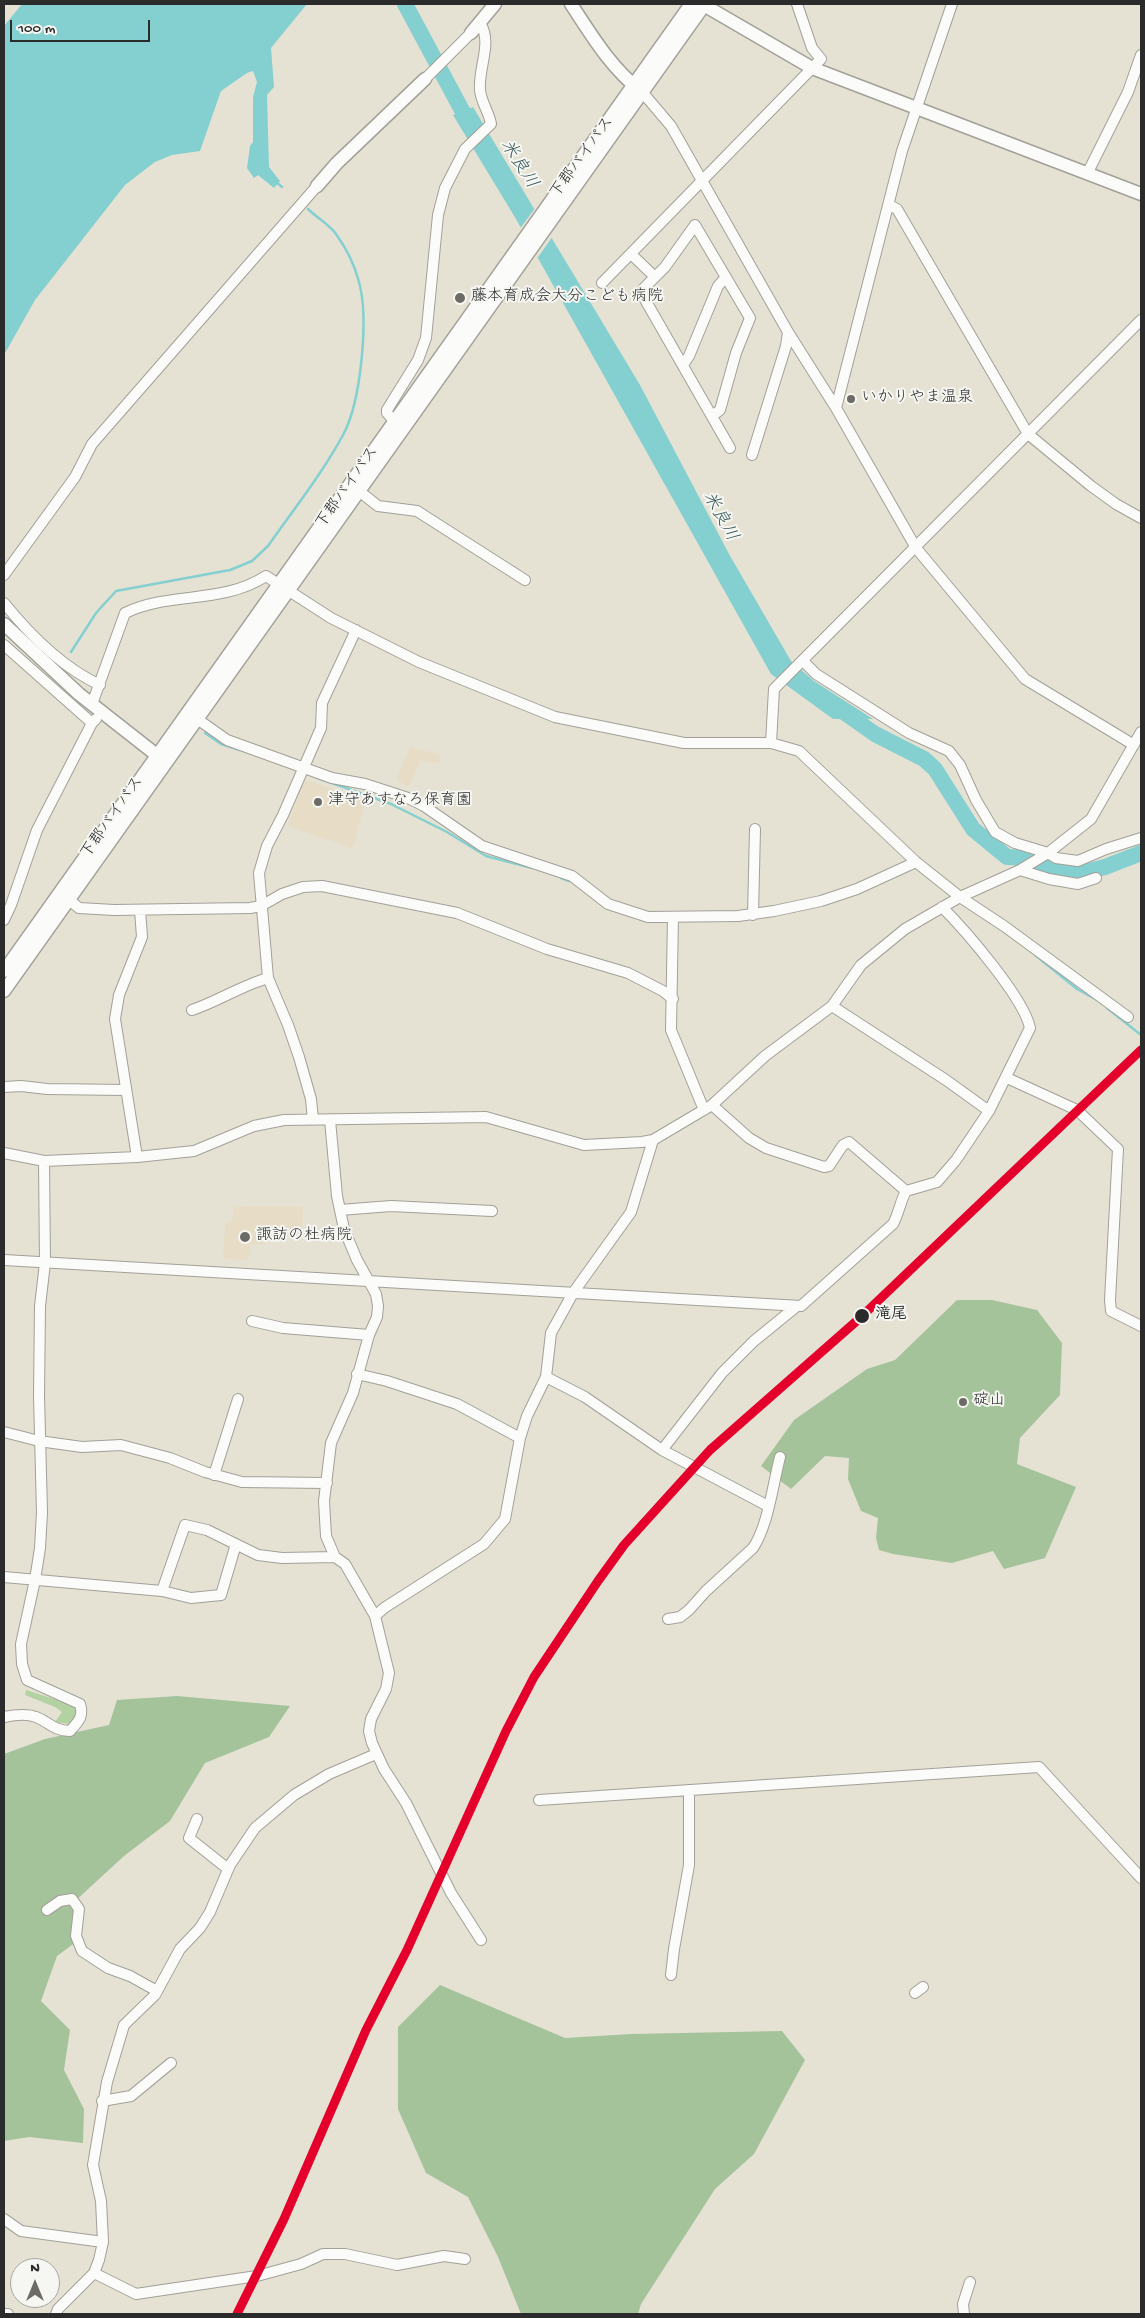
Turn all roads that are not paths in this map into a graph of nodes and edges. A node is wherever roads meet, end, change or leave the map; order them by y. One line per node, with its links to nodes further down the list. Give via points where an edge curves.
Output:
1 (495, 4): 6 (street)
2 (571, 4): 10 (street, via 596,44)
3 (701, 4): 8 (street); 10 (street, 下郡バイパス)
4 (797, 4): 8 (street, via 812,48 821,58)
5 (952, 4): 11 (street)
6 (475, 28): 9 (street); 27 (street, via 484,31 480,88 491,124 460,157 442,201 426,338 418,360 387,410)
7 (1141, 55): 12 (street, via 1128,92)
8 (812, 68): 11 (street); 13 (street)
9 (426, 79): 14 (street, via 337,163)
10 (639, 90): 13 (street, via 671,126); 17 (street, 下郡バイパス)
11 (916, 109): 12 (street); 16 (street)
12 (1088, 172): 15 (street)
13 (703, 179): 18 (street); 23 (street)
14 (318, 186): 34 (street, via 92,444 75,477)
15 (1141, 194)
16 (889, 205): 25 (street); 28 (street, via 897,209)
17 (524, 250): 27 (street, 下郡バイパス); 31 (street)
18 (630, 254): 19 (street); 21 (street)
19 (655, 277): 20 (street, via 695,225); 24 (street, via 643,289 643,296)
20 (726, 277): 24 (street, via 718,286); 26 (street, via 750,318 736,352 720,410)
21 (602, 283)
22 (1141, 320): 28 (street)
23 (788, 332): 25 (street); 30 (street)
24 (684, 365): 26 (street)
25 (836, 408): 33 (street)
26 (712, 416): 29 (street)
27 (395, 422): 36 (street, 下郡バイパス)
28 (1028, 434): 32 (street, via 1091,486); 33 (street)
29 (730, 448)
30 (752, 456)
31 (359, 491): 35 (street, via 378,506 417,511); 36 (street)
32 (1141, 518)
33 (916, 548): 41 (street); 49 (street, via 1025,679)
34 (4, 575)
35 (525, 580)
36 (284, 587): 39 (street); 42 (street, via 266,576 249,587 226,594 138,606 125,612); 45 (street)
37 (4, 604): 42 (street, via 65,664)
38 (4, 624): 43 (street)
39 (356, 630): 48 (street, via 419,662 555,717 684,743); 51 (street, via 322,704 321,728)
40 (6, 651): 46 (street)
41 (803, 661): 48 (street, via 774,690); 54 (street, via 816,674 908,733 949,751 960,765 995,832 1015,843)
42 (100, 685): 43 (street)
43 (92, 704): 44 (street)
44 (102, 713): 46 (street); 50 (street)
45 (193, 716): 50 (street); 51 (street, via 227,740)
46 (92, 723): 65 (street, via 37,830 12,906)
47 (1141, 732): 49 (street)
48 (770, 742): 55 (street, via 799,751)
49 (1134, 745): 54 (street, via 1091,819)
50 (162, 759): 58 (street)
51 (302, 771): 60 (street, via 262,860 258,874); 64 (street, via 366,784 408,798 482,846 572,876 615,907 648,917)
52 (755, 828): 63 (street)
53 (1141, 838): 54 (street, via 1078,860 1065,860)
54 (1048, 853): 56 (street)
55 (916, 862): 59 (street); 63 (street, via 857,889 821,901)
56 (1020, 870): 57 (street, via 1078,884); 59 (street)
57 (1096, 878)
58 (64, 896): 62 (street, via 79,908); 66 (street); 68 (street)
59 (960, 897): 61 (street); 72 (street)
60 (261, 906): 62 (street); 67 (street); 69 (street, via 303,887 322,886 439,908 547,949 628,973 663,990)
61 (942, 908): 70 (street, via 905,929 861,965); 73 (street, via 965,930 1028,1016 1030,1028)
62 (140, 910): 75 (street, via 142,937 119,995 115,1019)
63 (753, 915): 64 (street)
64 (673, 917): 69 (street)
65 (4, 920)
66 (4, 971)
67 (268, 978): 71 (street); 78 (street, via 299,1057 312,1099)
68 (4, 991)
69 (673, 999): 76 (street, via 671,1030)
70 (832, 1006): 76 (street, via 765,1056); 77 (street)
71 (192, 1010)
72 (1128, 1017)
73 (1007, 1078): 77 (street); 93 (street, via 1076,1110 1118,1149 1110,1305 1111,1311)
74 (4, 1088): 75 (street)
75 (126, 1090): 82 (street)
76 (708, 1107): 80 (street); 84 (street, via 766,1148 824,1167 829,1166 843,1145 849,1142)
77 (989, 1111): 84 (street, via 937,1182)
78 (313, 1120): 79 (street); 82 (street, via 284,1120 254,1126 194,1151)
79 (330, 1120): 80 (street, via 486,1117 584,1145); 85 (street)
80 (653, 1140): 90 (street, via 631,1212)
81 (4, 1153): 83 (street)
82 (137, 1157): 83 (street)
83 (44, 1161): 88 (street)
84 (906, 1191): 91 (street, via 888,1230 801,1306)
85 (340, 1210): 86 (street, via 399,1206); 89 (street, via 350,1246)
86 (492, 1211)
87 (4, 1260): 88 (street)
88 (45, 1263): 89 (street); 100 (street, via 40,1306)
89 (370, 1282): 90 (street); 94 (street, via 378,1306)
90 (573, 1293): 91 (street); 96 (street, via 551,1333)
91 (797, 1306): 101 (street, via 754,1341 722,1373)
92 (252, 1321): 94 (street, via 283,1328)
93 (1141, 1326)
94 (369, 1335): 95 (street)
95 (357, 1374): 99 (street, via 456,1404); 104 (street, via 353,1393 331,1442)
96 (546, 1377): 99 (street); 101 (street, via 584,1397)
97 (238, 1399): 103 (street)
98 (4, 1432): 100 (street)
99 (520, 1438): 111 (street, via 505,1519 484,1544)
100 (39, 1441): 103 (street, via 82,1447 121,1445 179,1461); 109 (street, via 42,1512)
101 (662, 1450): 105 (street)
102 (780, 1457): 105 (street)
103 (214, 1475): 104 (street, via 242,1482)
104 (327, 1483): 107 (street, via 324,1518 326,1536)
105 (768, 1506): 112 (street, via 753,1548 689,1610 680,1617)
106 (236, 1544): 107 (street, via 258,1555); 110 (street, via 221,1595 191,1598); 110 (street, via 207,1530 184,1525)
107 (335, 1557): 111 (street, via 349,1570)
108 (4, 1578): 109 (street)
109 (35, 1580): 110 (street); 113 (street, via 21,1644 27,1680 80,1704 80,1721 70,1731 57,1731 35,1716)
110 (162, 1591)
111 (375, 1616): 114 (street, via 389,1681 371,1719 369,1731)
112 (668, 1619)
113 (4, 1717)
114 (376, 1754): 118 (street, via 329,1774 294,1795 255,1828); 121 (street, via 406,1802 451,1893)
115 (689, 1790): 116 (street); 119 (street, via 1039,1767); 122 (street, via 689,1866)
116 (539, 1800)
117 (197, 1819): 118 (street, via 189,1838)
118 (228, 1869): 123 (street, via 210,1912 180,1949)
119 (1141, 1878)
120 (47, 1910): 123 (street, via 60,1901 72,1899 79,1908 76,1936 82,1951 108,1968)
121 (481, 1940)
122 (671, 1975)
123 (157, 1991): 125 (street, via 124,2026 110,2064)
124 (171, 2063): 125 (street, via 131,2096)
125 (102, 2101): 127 (street, via 93,2165 101,2201)
126 (4, 2219): 127 (street, via 21,2231)
127 (103, 2242): 129 (street)
128 (465, 2260): 129 (street, via 444,2256 397,2265 346,2254 323,2254 301,2264 257,2276 136,2294)
129 (94, 2272): 133 (street)
130 (970, 2282): 134 (street, via 963,2304)
131 (4, 2314): 132 (street)
132 (8, 2314)
133 (56, 2314)
134 (964, 2314)

